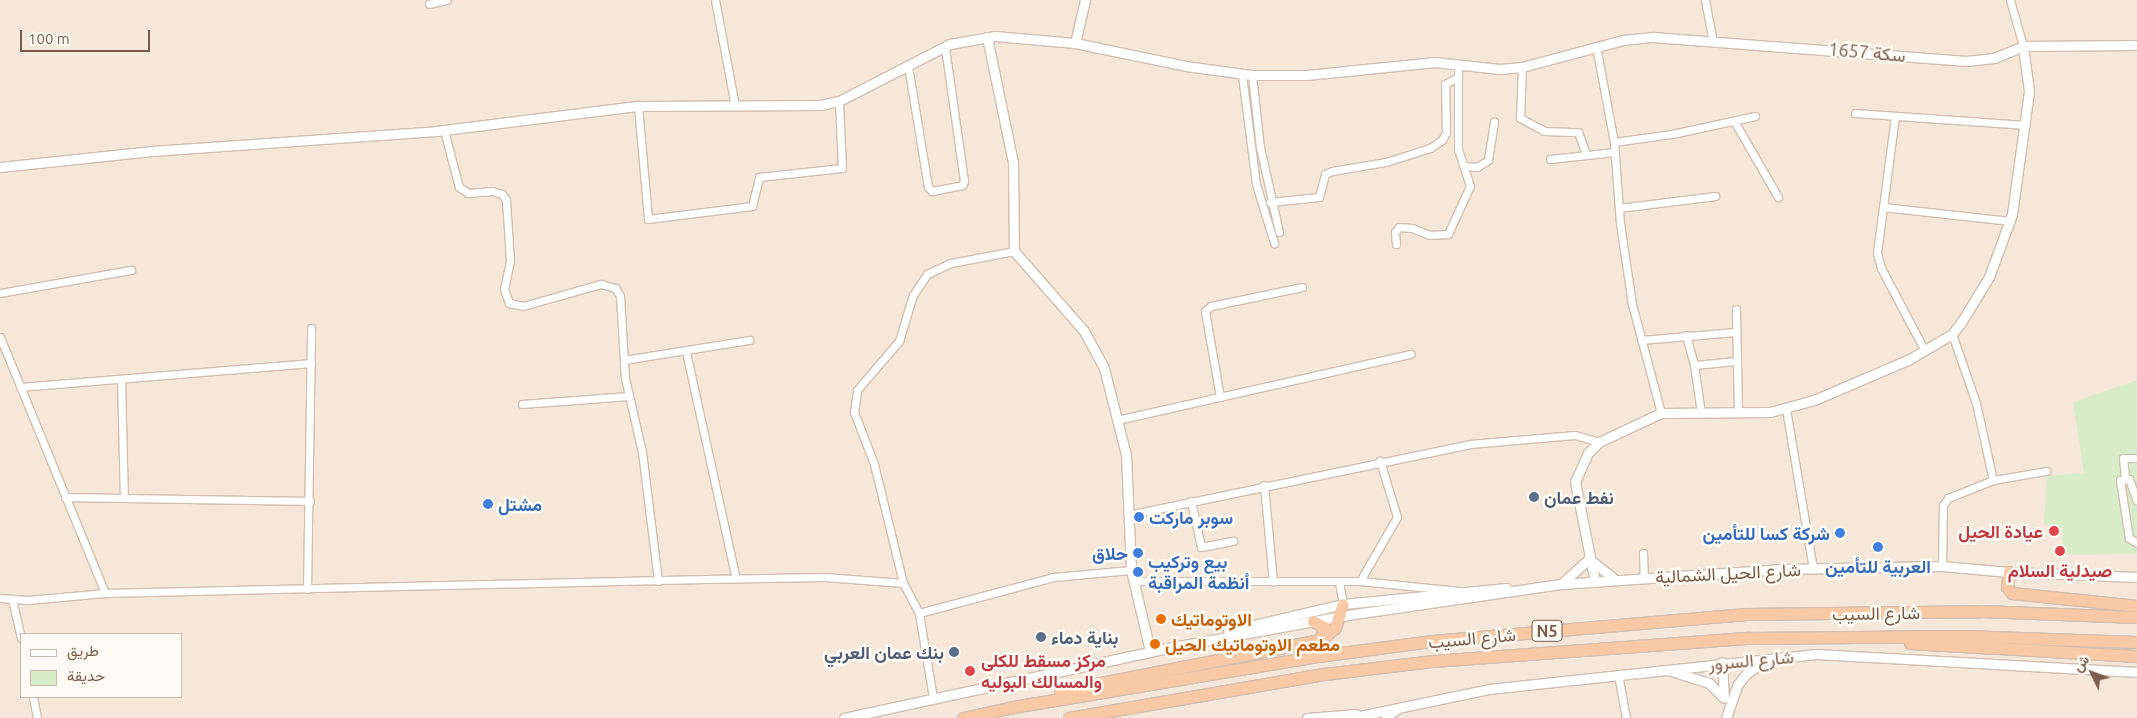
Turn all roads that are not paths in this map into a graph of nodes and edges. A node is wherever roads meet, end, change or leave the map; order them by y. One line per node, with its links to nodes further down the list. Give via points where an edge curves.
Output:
1 (447, 0): 6 (street)
2 (715, 0): 22 (street)
3 (1085, 0): 9 (street)
4 (1705, 0): 8 (street)
5 (2010, 0): 12 (street)
6 (429, 4)
7 (987, 37): 9 (street, سكة 1657); 13 (street, سكة 1657); 45 (street, via 1013,162)
8 (1713, 42): 11 (street, سكة 1657, via 1653,37); 12 (street, سكة 1657, via 1966,61 1994,58)
9 (1075, 43): 17 (street, سكة 1657)
10 (2137, 45): 12 (street, سكة 1657)
11 (1596, 46): 16 (street, سكة 1657); 30 (street)
12 (2023, 46): 28 (street, via 2029,91)
13 (945, 47): 15 (street, سكة 1657); 15 (street, via 964,181 962,186 932,191 928,187)
14 (1458, 64): 16 (street, سكة 1657, via 1482,69); 18 (street, سكة 1657, via 1435,62 1307,75); 19 (street)
15 (908, 66): 20 (street, سكة 1657)
16 (1522, 67): 32 (street, via 1520,118 1544,131 1578,132)
17 (1242, 75): 18 (street, سكة 1657); 43 (street, via 1256,184)
18 (1252, 75): 38 (street)
19 (1458, 77): 34 (street, via 1458,150); 38 (street, via 1446,84 1446,132 1442,140 1430,148 1386,162 1325,174 1319,196)
20 (839, 101): 21 (street, via 842,168 759,177 752,206 648,219); 22 (street, سكة 1657)
21 (638, 106): 22 (street, سكة 1657); 29 (street, سكة 1657)
22 (735, 106)
23 (1854, 113): 25 (street)
24 (1755, 116): 27 (street)
25 (1895, 116): 28 (street); 39 (street)
26 (1494, 121): 34 (street, via 1488,160 1478,168)
27 (1734, 121): 30 (street); 37 (street)
28 (2026, 125): 41 (street)
29 (444, 130): 35 (street, سكة 1657); 60 (street, via 459,187 468,193 492,191 506,200 510,261 504,289 509,303 523,306 610,284 620,296)
30 (1614, 142): 31 (street)
31 (1614, 152): 32 (street); 40 (street)
32 (1586, 154): 33 (street)
33 (1550, 159)
34 (1465, 166): 44 (street, via 1470,186 1448,234 1429,235 1399,227 1395,232)
35 (0, 167)
36 (1716, 196): 40 (street)
37 (1778, 197)
38 (1270, 202): 42 (street)
39 (1883, 207): 41 (street); 57 (street, via 1877,253 1881,268)
40 (1619, 208): 56 (street, via 1626,270)
41 (2010, 220): 52 (street, via 1989,277)
42 (1279, 232)
43 (1274, 244)
44 (1396, 244)
45 (1014, 251): 73 (street, via 1057,297 1097,350); 102 (street, via 951,263 927,274 913,295 899,341 857,390 854,412 874,464)
46 (131, 270): 48 (street)
47 (1302, 286): 67 (street, via 1211,306 1206,311)
48 (0, 293)
49 (1736, 309): 51 (street)
50 (311, 328): 62 (street)
51 (1734, 332): 53 (street); 61 (street)
52 (1952, 334): 57 (street); 79 (street, via 1976,402)
53 (1686, 335): 56 (street); 63 (street)
54 (0, 337): 65 (street)
55 (749, 340): 58 (street)
56 (1641, 340): 71 (street)
57 (1925, 351): 69 (street, via 1854,385)
58 (686, 352): 60 (street); 97 (street)
59 (1411, 354): 67 (street)
60 (624, 360): 66 (street)
61 (1736, 361): 63 (street); 70 (street)
62 (311, 364): 64 (street); 83 (street)
63 (1694, 365): 72 (street)
64 (122, 379): 65 (street); 82 (street)
65 (20, 387): 81 (street)
66 (630, 396): 68 (street); 99 (street, via 642,452)
67 (1220, 397): 73 (street)
68 (522, 404)
69 (1786, 409): 70 (street); 92 (street)
70 (1738, 412): 72 (street)
71 (1661, 413): 72 (street); 74 (street)
72 (1701, 413)
73 (1117, 420): 86 (street, via 1126,455)
74 (1598, 442): 76 (street, via 1575,435 1556,436 1470,444); 90 (street, via 1588,453 1575,482)
75 (2137, 458): 78 (street, via 2123,458)
76 (1380, 461): 80 (street); 101 (street, via 1397,517)
77 (2046, 471): 79 (street)
78 (2125, 477): 85 (street, via 2133,483); 88 (street, via 2120,480 2119,487 2129,538)
79 (1992, 480): 91 (street, via 1955,494 1944,505)
80 (1264, 485): 84 (street); 103 (street)
81 (65, 497): 82 (street); 110 (street)
82 (124, 498): 83 (street)
83 (310, 501): 108 (street)
84 (1191, 501): 86 (street); 87 (street, via 1201,547)
85 (2137, 501)
86 (1128, 515): 93 (street)
87 (1233, 541)
88 (2137, 543)
89 (1643, 553): 96 (street)
90 (1589, 559): 98 (street); 105 (street); 106 (street)
91 (1942, 566): 92 (street, شارع الحيل الشمالية); 94 (street, شارع الحيل الشمالية)
92 (1813, 568): 96 (street, شارع الحيل الشمالية)
93 (1131, 570): 100 (street); 115 (street, via 1053,577)
94 (2009, 572): 95 (street, شارع الحيل الشمالية); 113 (highway, via 2006,587 2012,593)
95 (2137, 577)
96 (1644, 578): 98 (street, شارع الحيل الشمالية)
97 (736, 579): 99 (street); 102 (street, via 825,577)
98 (1616, 580): 105 (street, شارع الحيل الشمالية)
99 (658, 581): 108 (street)
100 (1133, 581): 103 (street); 123 (street)
101 (1360, 581): 104 (street); 109 (street)
102 (903, 582): 115 (street)
103 (1273, 582): 104 (street)
104 (1339, 582): 114 (street)
105 (1591, 582): 106 (street, شارع الحيل الشمالية)
106 (1561, 584): 107 (street, شارع الحيل الشمالية)
107 (1529, 588): 109 (street, شارع الحيل الشمالية); 114 (street, شارع الحيل الشمالية)
108 (307, 589): 110 (street)
109 (1460, 590): 114 (street, شارع الحيل الشمالية, via 1422,594)
110 (105, 593): 112 (street)
111 (0, 598): 112 (street)
112 (12, 598): 118 (street)
113 (2137, 606)
114 (1342, 611): 117 (street, شارع الحيل الشمالية); 120 (highway, via 1335,628); 122 (street, شارع الحيل الشمالية, via 1202,636)
115 (919, 613): 131 (street)
116 (2137, 617): 134 (highway, شارع السيب / N5, via 1982,611 1737,615 1423,642)
117 (1313, 621): 120 (highway, via 1324,627); 122 (street, شارع الحيل الشمالية)
118 (20, 634)
119 (1852, 636): 121 (highway, شارع السيب / N5); 124 (highway, via 1864,641); 139 (highway, شارع السيب / N5, via 1749,638 1434,661 1325,674)
120 (1320, 640): 134 (highway, via 1246,652 1026,699)
121 (2137, 642)
122 (1167, 648): 123 (street, شارع الحيل الشمالية)
123 (1150, 651): 131 (street, شارع الحيل الشمالية)
124 (2137, 656)
125 (1767, 659): 126 (street, شارع السرور); 128 (street, شارع السرور, via 1816,654); 144 (street, via 1738,684)
126 (1722, 662): 127 (street, شارع السرور); 132 (street)
127 (1663, 669): 129 (street, شارع السرور); 132 (street, via 1700,678)
128 (2137, 672)
129 (1618, 674): 133 (street, شارع السرور, via 1490,689); 143 (street)
130 (33, 698): 136 (street)
131 (933, 698): 137 (street, شارع الحيل الشمالية)
132 (1724, 698): 144 (street)
133 (1404, 706): 135 (street, شارع السرور); 142 (street)
134 (1012, 707): 138 (highway, شارع السيب / N5)
135 (1369, 716): 140 (street, شارع السرور); 141 (street, شارع السرور)
136 (37, 718)
137 (844, 718)
138 (963, 718)
139 (1069, 718)
140 (1307, 718)
141 (1350, 718)
142 (1385, 718)
143 (1626, 718)
144 (1726, 718)

